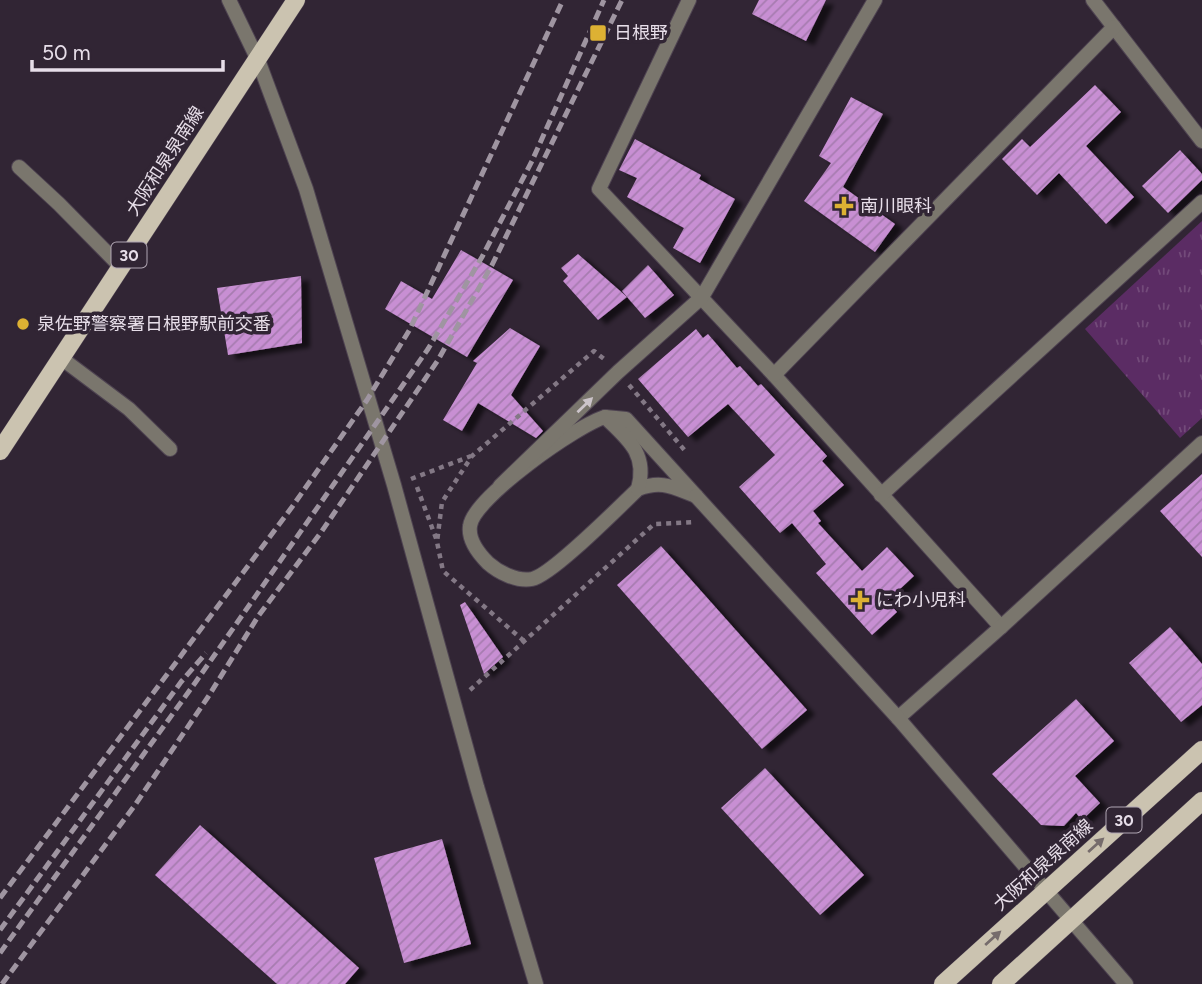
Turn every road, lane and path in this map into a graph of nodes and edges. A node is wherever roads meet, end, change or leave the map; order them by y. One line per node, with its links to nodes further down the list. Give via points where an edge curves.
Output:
1 (229, 0): 7 (street)
2 (296, 0): 7 (main road, 大阪和泉泉南線 / 30)
3 (689, 0): 12 (street, via 599,189)
4 (875, 0): 12 (street)
5 (1093, 0): 6 (street)
6 (1114, 27): 8 (street); 14 (street)
7 (258, 60): 11 (main road, 大阪和泉泉南線 / 30); 23 (street, via 306,189)
8 (1202, 141)
9 (19, 167): 11 (street)
10 (1202, 202): 26 (street)
11 (121, 267): 13 (main road, 大阪和泉泉南線 / 30)
12 (702, 297): 14 (street); 24 (street, one-way to 12)
13 (61, 358): 18 (street, via 129,409); 19 (main road, 大阪和泉泉南線 / 30)
14 (774, 375): 26 (street)
15 (624, 379): 21 (path)
16 (605, 417): 24 (street, via 593,420); 25 (street, via 639,457 642,474); 27 (street, via 626,419)
17 (1202, 443): 30 (street)
18 (170, 449)
19 (0, 451)
20 (472, 456): 22 (path)
21 (695, 463)
22 (414, 478): 23 (path); 29 (path)
23 (394, 485): 31 (street)
24 (500, 486): 25 (street, via 479,507 470,526 476,552 495,569 515,578 533,579 556,565)
25 (638, 489): 27 (street, via 667,485)
26 (881, 495): 30 (street)
27 (696, 496): 32 (street)
28 (700, 518): 31 (path, via 693,523 654,524)
29 (437, 542)
30 (1001, 627): 32 (street)
31 (453, 705): 37 (street)
32 (898, 718): 35 (street)
33 (1202, 750): 35 (main road, 大阪和泉泉南線 / 30, one-way to 33)
34 (1202, 802): 36 (main road, 30)
35 (1045, 891): 36 (street); 38 (main road, 大阪和泉泉南線 / 30, one-way to 35)
36 (1071, 920): 39 (main road, 30); 40 (street)
37 (536, 984)
38 (943, 984)
39 (1001, 984)
40 (1126, 984)

